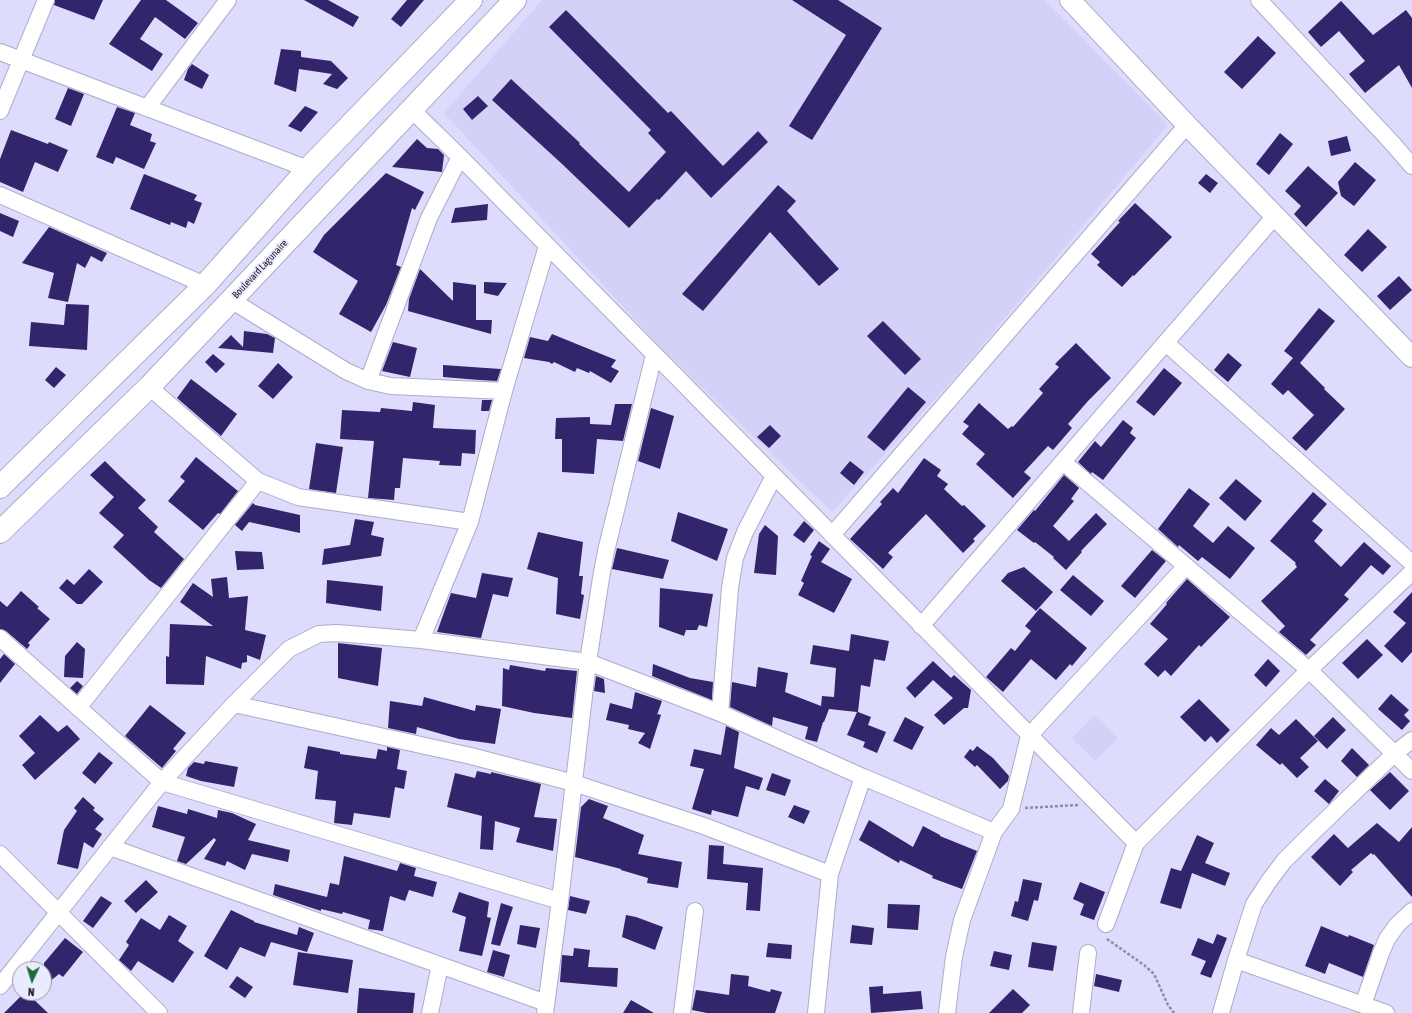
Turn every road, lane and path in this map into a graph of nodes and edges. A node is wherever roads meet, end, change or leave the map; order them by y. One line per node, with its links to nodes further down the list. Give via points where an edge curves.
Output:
1 (46, 0): 8 (street)
2 (228, 0): 9 (street)
3 (472, 0): 17 (main road)
4 (515, 0): 10 (main road, Boulevard Lagunaire)
5 (1070, 0): 12 (street)
6 (1258, 0): 13 (street)
7 (0, 52): 8 (street)
8 (22, 60): 9 (street); 11 (street)
9 (147, 108): 17 (street)
10 (411, 109): 15 (street); 22 (main road, Boulevard Lagunaire)
11 (0, 111)
12 (1187, 126): 19 (street); 35 (street)
13 (1393, 144): 14 (street); 16 (street)
14 (1412, 145)
15 (460, 157): 20 (street); 26 (street, via 429,218)
16 (1412, 166)
17 (308, 169): 21 (main road)
18 (0, 195): 21 (street)
19 (1275, 216): 23 (street); 25 (street)
20 (547, 246): 24 (street); 28 (street)
21 (205, 285): 32 (main road)
22 (231, 300): 26 (street, via 346,371); 27 (main road, Boulevard Lagunaire)
23 (1166, 343): 29 (street); 36 (street)
24 (654, 355): 30 (street); 42 (street, via 606,551)
25 (1412, 357)
26 (368, 381): 28 (street, via 391,386)
27 (149, 387): 31 (street); 34 (main road, Boulevard Lagunaire)
28 (504, 391): 33 (street)
29 (1063, 462): 37 (street); 39 (street)
30 (774, 476): 35 (street); 46 (street, via 744,532 736,558 730,588)
31 (258, 481): 33 (street, via 298,497); 45 (street)
32 (0, 487)
33 (470, 522): 41 (street)
34 (0, 532)
35 (832, 535): 39 (street)
36 (1412, 563)
37 (1186, 566): 43 (street); 47 (street)
38 (1412, 572): 43 (street)
39 (921, 626): 47 (street)
40 (0, 638): 45 (street)
41 (421, 640): 42 (street); 44 (street, via 337,632 319,634 289,649)
42 (588, 662): 46 (street); 53 (street)
43 (1309, 670): 49 (street); 57 (street)
44 (234, 704): 52 (street); 53 (street, via 471,756)
45 (78, 708): 52 (street)
46 (720, 713): 51 (street)
47 (1029, 736): 54 (street); 55 (street)
48 (1412, 740): 49 (street)
49 (1395, 753): 50 (street); 67 (street, via 1284,860 1254,904)
50 (1412, 771)
51 (863, 778): 56 (street); 60 (street)
52 (162, 782): 58 (street); 61 (street)
53 (574, 783): 60 (street, via 704,826); 61 (street)
54 (1097, 804): 55 (path); 57 (street)
55 (1011, 809): 56 (street)
56 (994, 832): 76 (street, via 962,920 954,957)
57 (1136, 843): 65 (street)
58 (110, 847): 64 (street); 68 (street)
59 (0, 854): 64 (street)
60 (830, 874): 75 (street)
61 (560, 901): 71 (street)
62 (695, 910): 74 (street)
63 (1412, 911): 70 (street, via 1387,939)
64 (58, 912): 69 (street); 72 (street)
65 (1106, 931): 78 (path, via 1154,974)
66 (1088, 954): 77 (street)
67 (1236, 960): 70 (street); 79 (street)
68 (440, 965): 71 (street); 73 (street)
69 (0, 986)
70 (1363, 1005): 80 (street)
71 (546, 1008)
72 (159, 1013)
73 (430, 1013)
74 (682, 1013)
75 (816, 1013)
76 (947, 1013)
77 (1081, 1013)
78 (1174, 1013)
79 (1221, 1013)
80 (1386, 1013)

